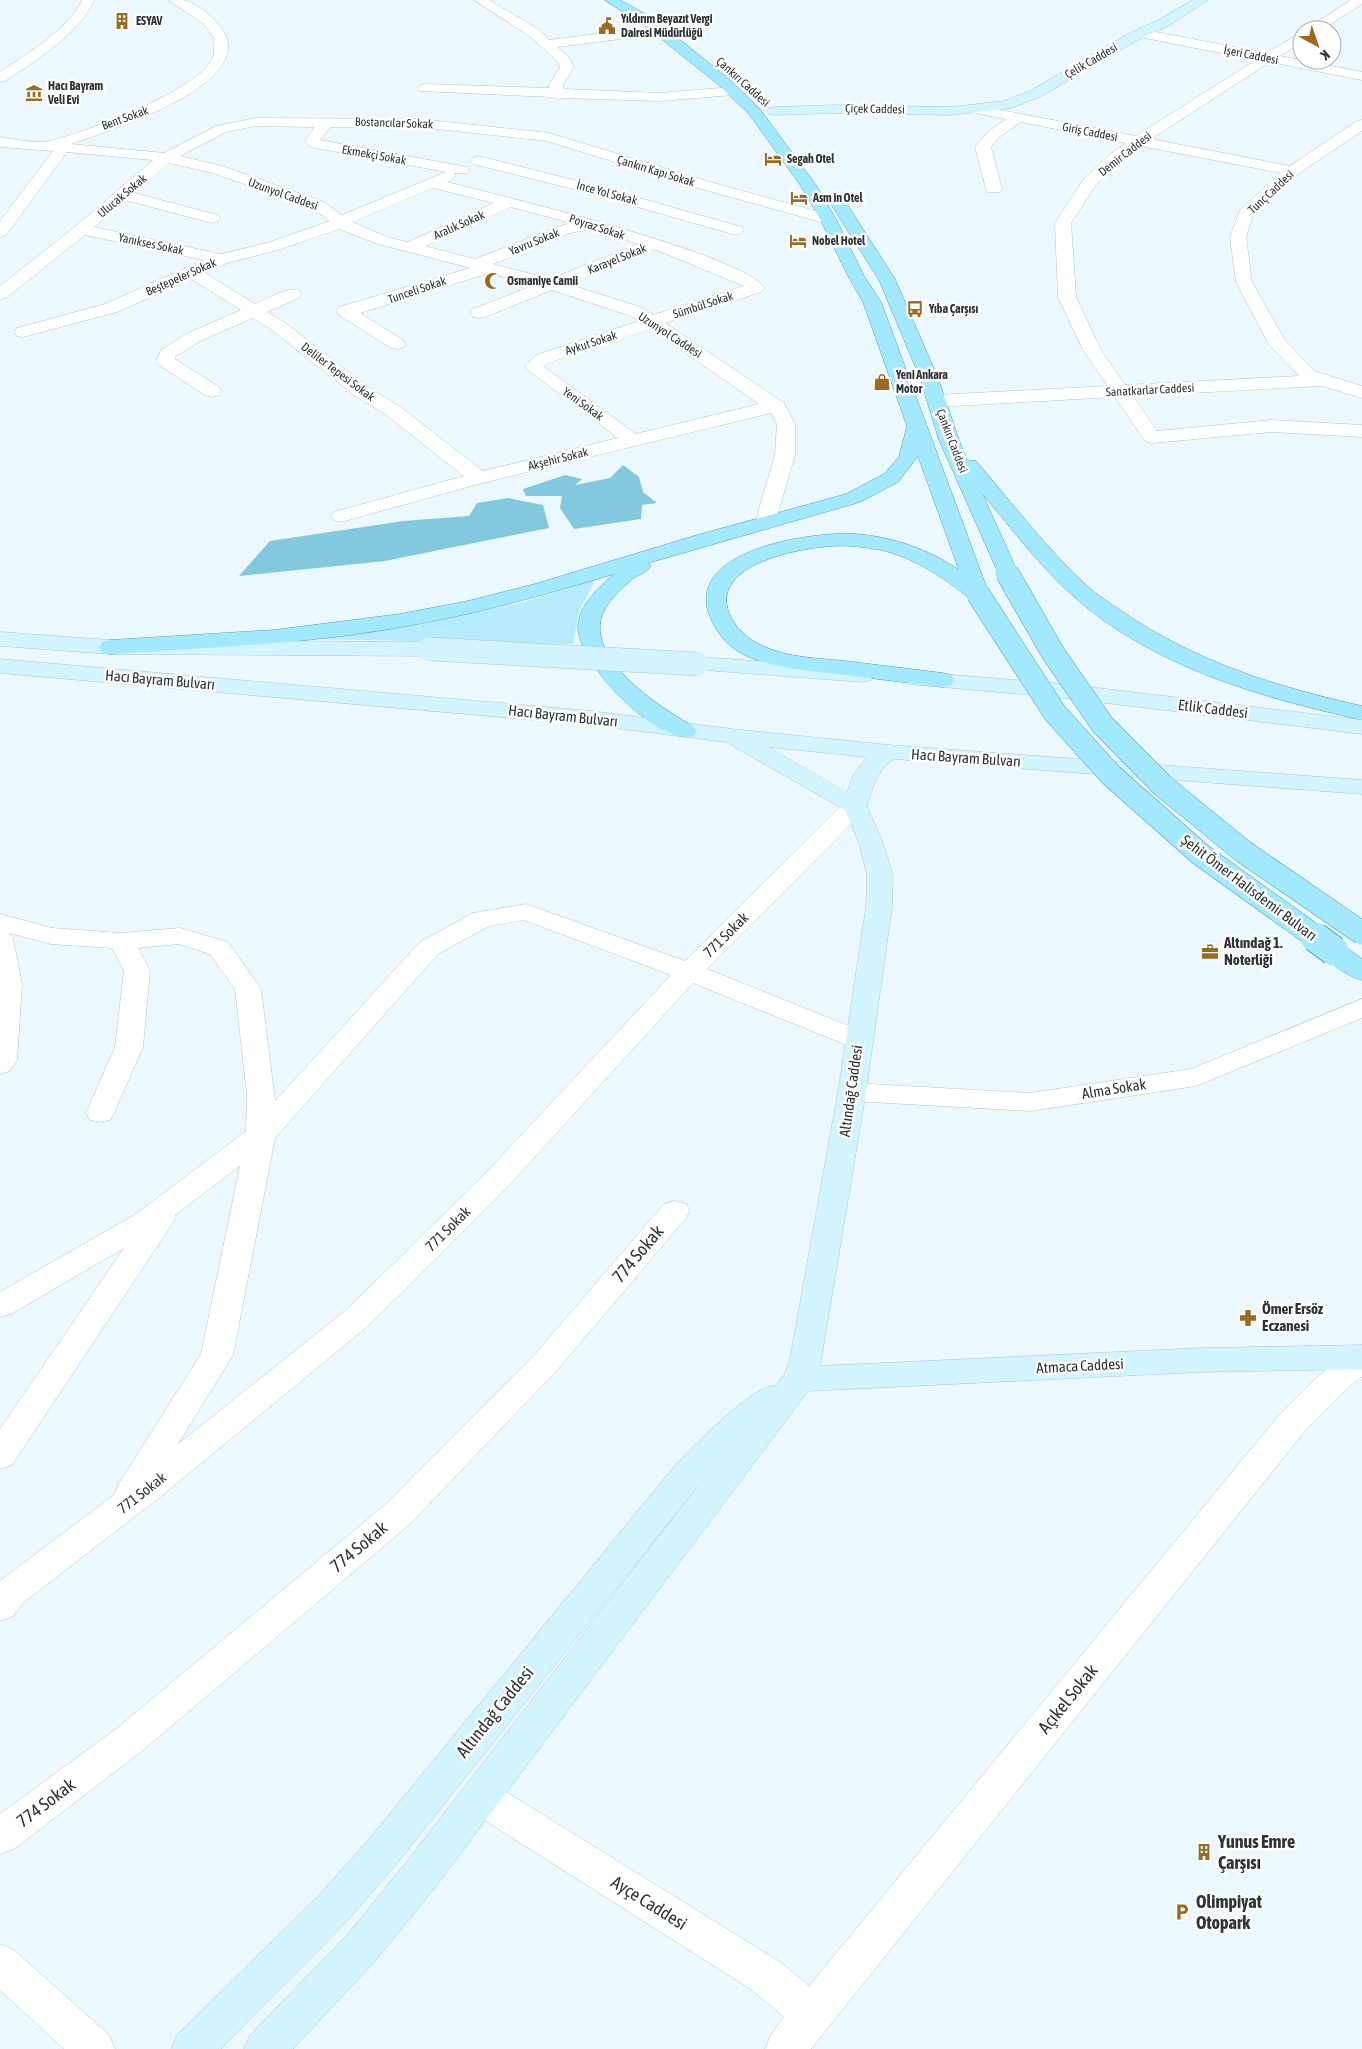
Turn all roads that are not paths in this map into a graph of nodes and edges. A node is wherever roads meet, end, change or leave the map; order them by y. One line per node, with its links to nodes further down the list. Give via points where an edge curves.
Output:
1 (88, 0): 15 (street, via 80,15 21,65)
2 (174, 0): 31 (street, Bent Sokak, via 216,30 222,50 217,64 198,81 162,104)
3 (480, 0): 12 (street, via 536,34)
4 (611, 0): 9 (main road, Çankırı Caddesi)
5 (629, 0): 18 (main road, Çankırı Caddesi, via 676,26)
6 (1202, 0): 10 (main road, Çelik Caddesi)
7 (1360, 0): 8 (street)
8 (1328, 20)
9 (659, 30): 12 (street); 17 (main road, Çankırı Caddesi)
10 (1140, 33): 13 (street, İşeri Caddesi); 20 (main road, Çelik Caddesi, via 1035,94 1006,105)
11 (1292, 42): 13 (street, Demir Caddesi)
12 (546, 44): 19 (street, via 567,63 556,85)
13 (1267, 58): 14 (street, İşeri Caddesi); 29 (street, Demir Caddesi)
14 (1362, 76)
15 (0, 78)
16 (425, 88): 19 (street)
17 (733, 91): 19 (street, via 660,97); 42 (main road, Çankırı Caddesi, via 754,111 788,155)
18 (753, 91)
19 (555, 99)
20 (975, 109): 21 (main road, Çiçek Caddesi); 22 (street, Giriş Caddesi)
21 (774, 111)
22 (1018, 117): 29 (street, Giriş Caddesi); 38 (street, via 992,135 983,147)
23 (544, 121): 27 (street)
24 (256, 122): 25 (street, Bostancılar Sokak); 32 (street, Ulucak Sokak, via 221,129)
25 (327, 122): 27 (street, Bostancılar Sokak, via 419,122); 34 (street, Ekmekçi Sokak, via 312,141 315,144)
26 (1362, 124): 28 (street, Tunç Caddesi)
27 (532, 134): 33 (street, Beştepeler Sokak); 42 (street, Çankırı Kapı Sokak)
28 (1354, 136): 35 (street, Tunç Caddesi)
29 (1138, 141): 35 (street, Giriş Caddesi); 65 (street, Demir Caddesi, via 1114,158 1089,183 1063,223 1067,297 1092,350)
30 (0, 142): 31 (street, Uzunyol Caddesi)
31 (55, 148): 32 (street, Uzunyol Caddesi); 47 (street)
32 (166, 158): 39 (street, Ulucak Sokak); 43 (street, Uzunyol Caddesi, via 216,169 318,205)
33 (478, 161): 34 (street, Beştepeler Sokak); 46 (street, İnce Yol Sokak)
34 (462, 170): 36 (street, Beştepeler Sokak)
35 (1293, 171): 63 (street, Tunç Caddesi, via 1246,213 1238,237 1244,282 1277,343 1308,375)
36 (432, 183): 40 (street, Poyraz Sokak); 43 (street, Beştepeler Sokak)
37 (829, 188): 67 (main road, Çankırı Caddesi, via 887,279)
38 (994, 189)
39 (122, 195): 41 (street); 45 (street, Ulucak Sokak)
40 (510, 202): 44 (street, Poyraz Sokak); 49 (street, Aralık Sokak)
41 (212, 218)
42 (828, 219): 69 (main road, Çankırı Caddesi, via 872,302)
43 (340, 222): 49 (street, Uzunyol Caddesi, via 372,237); 50 (street, Beştepeler Sokak, via 272,247)
44 (590, 225): 48 (street, Poyraz Sokak); 51 (street, Yavru Sokak, via 566,229)
45 (82, 229): 50 (street, Yanıkses Sokak); 55 (street, Ulucak Sokak)
46 (736, 230)
47 (0, 232)
48 (653, 244): 53 (street, Karayel Sokak); 54 (street, Poyraz Sokak, via 740,278)
49 (408, 248): 51 (street, Uzunyol Caddesi)
50 (220, 259): 52 (street, Beştepeler Sokak)
51 (484, 266): 53 (street, Uzunyol Caddesi); 61 (street, Tunceli Sokak, via 420,291 345,312)
52 (192, 272): 57 (street, Deliler Tepesi Sokak); 60 (street, Beştepeler Sokak, via 111,308)
53 (554, 285): 58 (street, Karayel Sokak); 59 (street, Uzunyol Caddesi, via 637,312)
54 (755, 288): 59 (street, Sümbül Sokak)
55 (0, 294)
56 (293, 294): 57 (street)
57 (253, 310): 64 (street, via 194,337 168,354 165,361); 73 (street, Deliler Tepesi Sokak, via 372,399 392,410)
58 (479, 313)
59 (652, 322): 62 (street, Aykut Sokak, via 542,359); 68 (street, Uzunyol Caddesi)
60 (23, 332)
61 (397, 344)
62 (533, 367): 71 (street, Yeni Sokak)
63 (1323, 380): 65 (street, Sanatkarlar Caddesi); 66 (street, Sanatkarlar Caddesi)
64 (212, 390)
65 (1122, 392): 67 (street, Sanatkarlar Caddesi); 70 (street, Demir Caddesi, via 1152,438 1272,426)
66 (1362, 392)
67 (936, 401): 72 (main road, Çankırı Caddesi)
68 (777, 407): 71 (street, Akşehir Sokak); 75 (street, via 786,424 786,455)
69 (917, 426): 75 (main road, via 908,458 891,478 853,498); 77 (main road, Çankırı Caddesi)
70 (1362, 431)
71 (634, 440): 73 (street, Akşehir Sokak)
72 (949, 440): 83 (main road, via 1034,543 1074,584 1129,628 1180,656 1235,679); 84 (main road, Çankırı Caddesi, bridge, via 1007,573 1053,653)
73 (479, 478): 74 (street, Akşehir Sokak)
74 (341, 516)
75 (764, 523): 76 (main road)
76 (701, 540): 79 (main road, via 542,589 400,621 274,637); 86 (main road, via 635,569 615,583 595,606 589,626 592,646 628,694 657,716)
77 (978, 594): 81 (main road, via 953,574 926,559 865,541 835,540 810,541 762,554 737,567 723,579 716,594 717,608 725,626 735,640 756,652 782,660); 82 (main road, Çankırı Caddesi, bridge)
78 (0, 639): 79 (main road, Hacı Bayram Bulvarı)
79 (110, 647): 81 (main road, Hacı Bayram Bulvarı, bridge, via 429,649)
80 (0, 666): 86 (main road, Hacı Bayram Bulvarı, via 591,718)
81 (943, 680): 82 (main road, Hacı Bayram Bulvarı)
82 (1060, 702): 85 (main road, Etlik Caddesi); 96 (main road, Şehit Ömer Halisdemir Bulvarı, bridge, via 1112,775 1200,854)
83 (1362, 713)
84 (1102, 724): 92 (main road, Şehit Ömer Halisdemir Bulvarı, bridge, via 1163,786 1244,852)
85 (1362, 727)
86 (685, 731): 87 (main road, Hacı Bayram Bulvarı)
87 (732, 736): 88 (main road, Hacı Bayram Bulvarı); 90 (main road)
88 (889, 752): 89 (main road, Hacı Bayram Bulvarı); 90 (main road, via 869,767)
89 (1362, 787)
90 (855, 806): 95 (street, 771 Sokak); 98 (main road, Altındağ Caddesi, via 880,875 879,907)
91 (0, 922): 94 (street, via 51,936)
92 (1362, 933)
93 (0, 938): 99 (street, via 10,984)
94 (121, 941): 101 (street, via 137,971 129,1047); 102 (street, via 180,936 219,948 248,989 261,1095)
95 (689, 972): 98 (street); 102 (street, via 526,912 482,919 429,948); 110 (street, 771 Sokak, via 491,1186 357,1318)
96 (1362, 972)
97 (1362, 1008): 100 (street, Alma Sokak, via 1196,1076 1030,1102)
98 (859, 1040): 100 (main road, Altındağ Caddesi)
99 (0, 1065)
100 (852, 1092): 108 (main road, Altındağ Caddesi, via 812,1331)
101 (100, 1113)
102 (261, 1135): 103 (street); 110 (street, via 217,1355)
103 (170, 1204): 105 (street, via 147,1221); 109 (street)
104 (675, 1211): 113 (street, 774 Sokak, via 548,1360 398,1514 129,1740)
105 (0, 1306)
106 (1362, 1357): 108 (main road, Atmaca Caddesi, via 1201,1360)
107 (1362, 1361): 115 (street, Açıkel Sokak, via 1340,1376 1292,1423)
108 (798, 1378): 112 (main road, Altındağ Caddesi); 117 (main road, Altındağ Caddesi, via 738,1424 695,1465 384,1850 334,1907)
109 (0, 1456)
110 (118, 1511): 111 (street, 771 Sokak, via 11,1592)
111 (0, 1606)
112 (481, 1797): 115 (street, Ayçe Caddesi, via 766,1976); 118 (main road, Altındağ Caddesi, via 363,1946)
113 (0, 1837)
114 (0, 1963): 116 (street)
115 (812, 2014): 119 (street, Açıkel Sokak)
116 (94, 2049)
117 (192, 2049)
118 (265, 2049)
119 (786, 2049)

